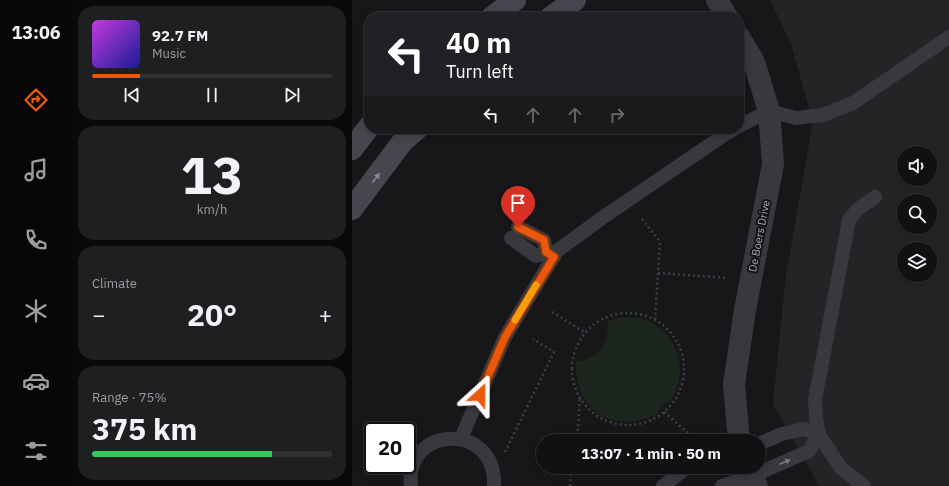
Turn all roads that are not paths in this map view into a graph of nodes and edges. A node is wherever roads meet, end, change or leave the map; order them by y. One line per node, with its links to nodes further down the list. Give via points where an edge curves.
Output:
1 (515, 0): 4 (main road)
2 (575, 0): 5 (main road)
3 (717, 0): 6 (street)
4 (499, 12)
5 (558, 12)
6 (724, 12)
7 (949, 37): 9 (lane, via 852,103 823,115 796,118)
8 (744, 45): 9 (street, De Boers Drive, via 754,62)
9 (769, 112): 10 (lane); 19 (street, De Boers Drive, via 772,164 734,384)
10 (744, 124)
11 (364, 133): 14 (main road)
12 (411, 134): 16 (main road, one-way to 12, via 403,141)
13 (726, 134): 18 (lane)
14 (352, 149)
15 (875, 197): 20 (lane, via 858,209 849,220 815,400)
16 (352, 209)
17 (515, 233): 18 (lane, via 544,240)
18 (550, 254): 21 (lane, via 505,337)
19 (739, 434)
20 (819, 435): 22 (lane, via 804,429); 24 (lane, one-way to 20, via 809,451); 29 (lane, via 841,468)
21 (461, 438): 25 (lane, via 446,438 432,442 420,451 413,464); 26 (lane, via 484,452 491,463)
22 (766, 441)
23 (678, 474): 27 (lane)
24 (753, 476): 28 (lane)
25 (411, 486)
26 (494, 486)
27 (663, 486)
28 (722, 486)
29 (864, 486)

